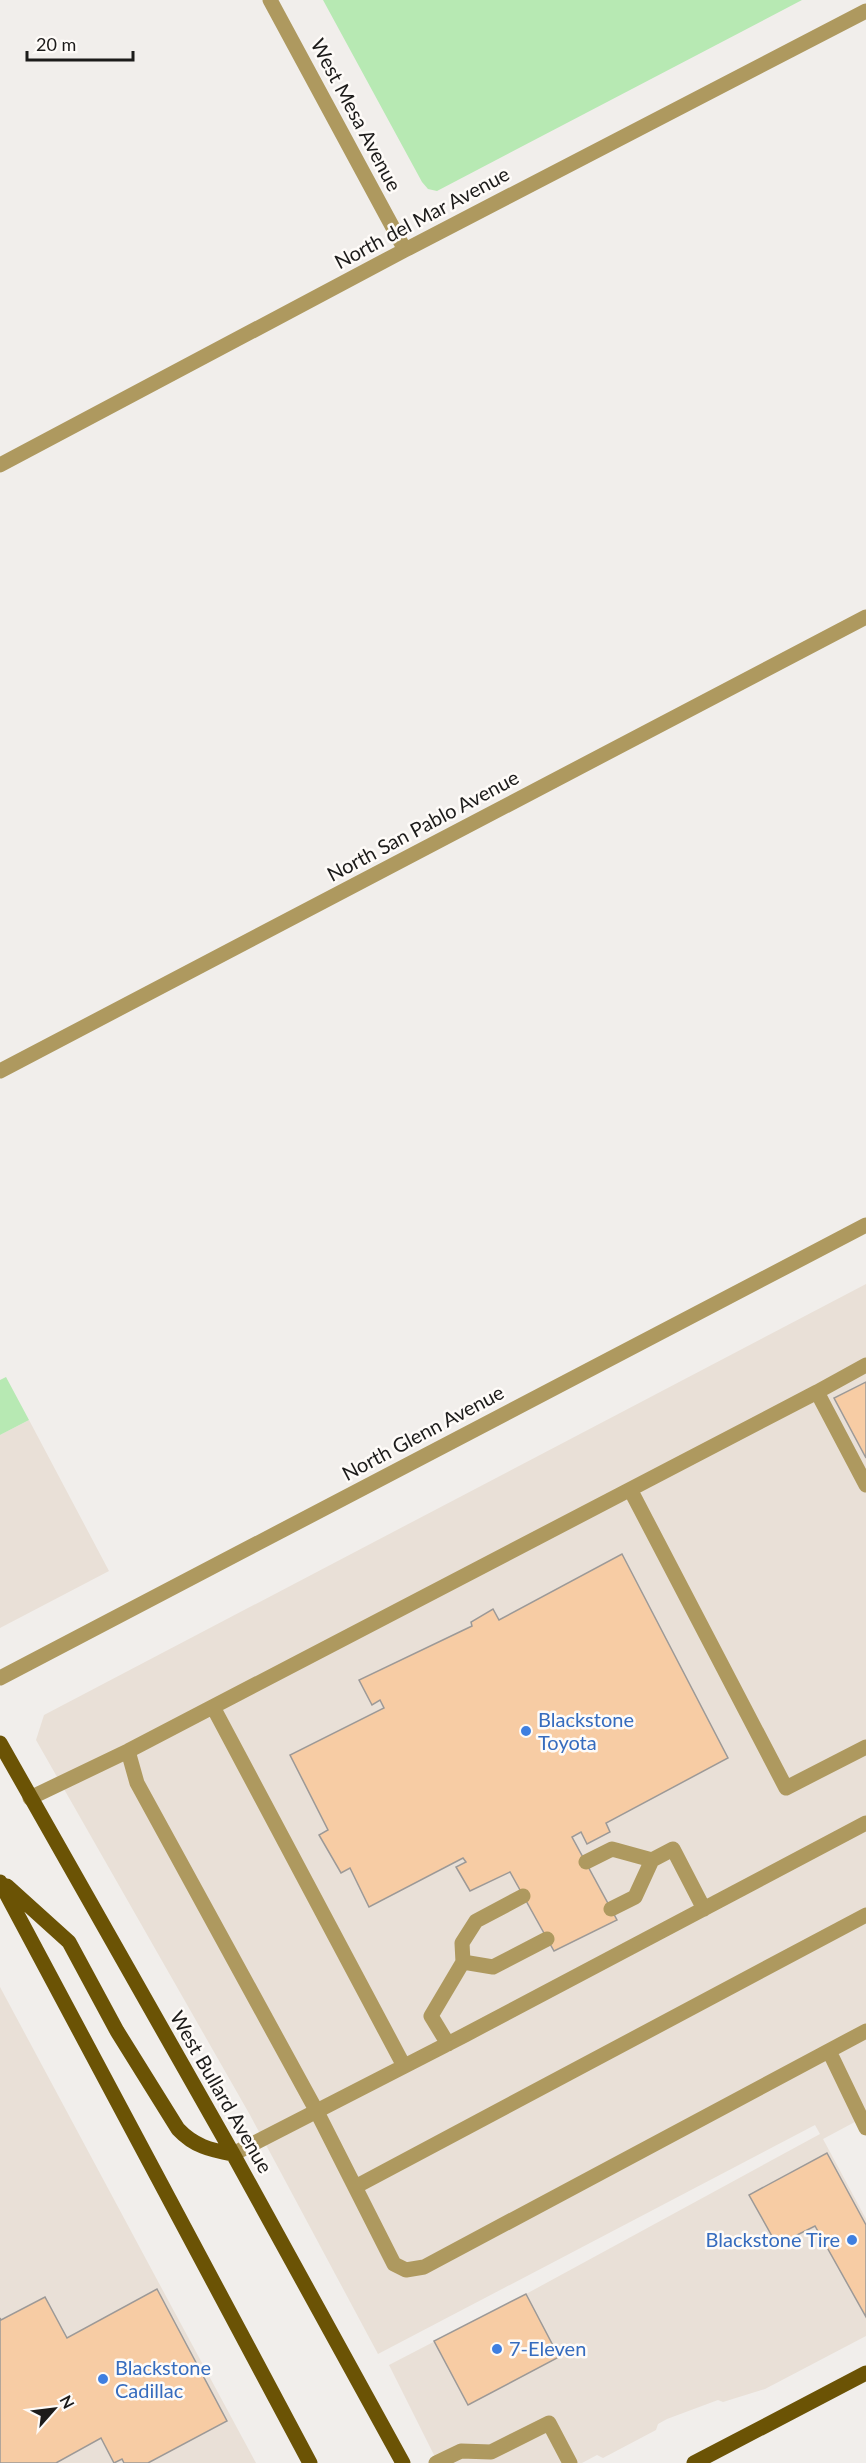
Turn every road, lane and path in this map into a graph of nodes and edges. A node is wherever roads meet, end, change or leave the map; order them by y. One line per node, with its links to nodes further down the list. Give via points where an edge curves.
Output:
1 (270, 0): 3 (street, West Mesa Avenue)
2 (866, 11): 3 (street, North del Mar Avenue)
3 (405, 250): 4 (street, North del Mar Avenue)
4 (0, 465)
5 (866, 617): 6 (street, North San Pablo Avenue)
6 (0, 1071)
7 (866, 1225): 12 (street, North Glenn Avenue)
8 (866, 1365): 9 (street)
9 (817, 1392): 10 (street); 11 (street)
10 (866, 1485)
11 (631, 1491): 13 (street); 15 (street, via 786,1788)
12 (0, 1678)
13 (213, 1707): 16 (street); 31 (street)
14 (0, 1743): 17 (main road, West Bullard Avenue)
15 (866, 1747)
16 (128, 1751): 17 (street); 32 (street, via 137,1783)
17 (30, 1798): 34 (main road, West Bullard Avenue)
18 (866, 1823): 23 (street)
19 (652, 1860): 20 (street, via 612,1849); 23 (street, via 673,1850); 24 (street, via 635,1897)
20 (586, 1862)
21 (0, 1881): 34 (main road, via 69,1942 117,2031 178,2129 189,2141 208,2150); 37 (main road)
22 (523, 1896): 27 (street, via 476,1921 462,1943)
23 (704, 1908): 29 (street)
24 (611, 1909)
25 (866, 1915): 35 (street)
26 (547, 1939): 27 (street, via 493,1967)
27 (463, 1962): 29 (street, via 431,2016)
28 (866, 2031): 30 (street)
29 (448, 2044): 31 (street)
30 (829, 2051): 33 (street); 35 (street, via 424,2266 406,2270 394,2264)
31 (404, 2066): 32 (street)
32 (316, 2110): 34 (street); 35 (street)
33 (866, 2128)
34 (233, 2154): 38 (main road, West Bullard Avenue)
35 (355, 2187)
36 (866, 2373): 41 (main road)
37 (310, 2463)
38 (403, 2463)
39 (436, 2463): 40 (street, via 461,2451 491,2452 549,2422)
40 (570, 2463)
41 (694, 2463)

